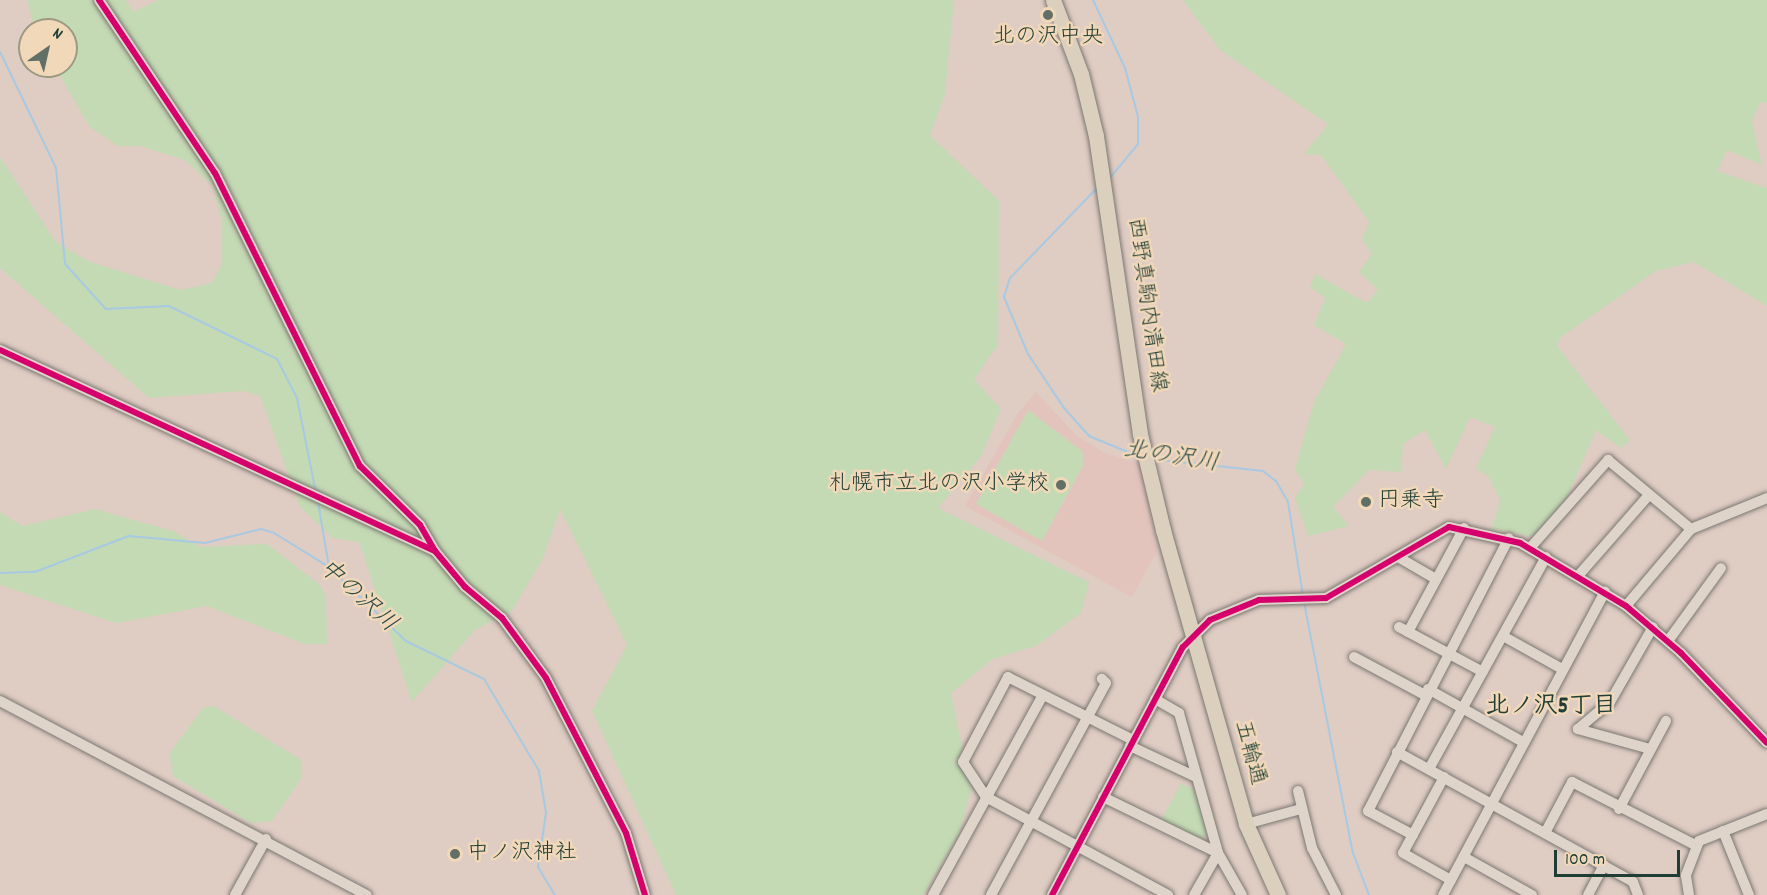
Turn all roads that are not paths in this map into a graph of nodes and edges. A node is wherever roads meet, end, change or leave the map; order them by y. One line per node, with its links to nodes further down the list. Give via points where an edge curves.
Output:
1 (99, 0): 10 (street, via 215,173 360,466 425,532)
2 (1053, 0): 18 (main road, 西野真駒内清田線, via 1082,74 1107,192 1144,452)
3 (0, 350): 10 (street)
4 (1649, 495): 7 (street); 9 (street, via 1608,460); 14 (street)
5 (1767, 498): 7 (street)
6 (1464, 528): 8 (street); 11 (street, via 1432,534); 15 (street)
7 (1691, 529): 17 (street)
8 (1509, 538): 9 (street); 23 (street)
9 (1530, 548): 12 (street)
10 (435, 551): 66 (street, via 465,588 502,618 541,670 626,833)
11 (1398, 557): 15 (street); 20 (street, via 1347,590 1313,602 1233,606)
12 (1546, 557): 14 (street); 21 (street)
13 (1721, 568): 22 (street)
14 (1578, 576): 16 (street)
15 (1436, 579): 23 (street, via 1403,629)
16 (1605, 591): 17 (street); 25 (street)
17 (1626, 606): 19 (street)
18 (1190, 618): 20 (main road, 五輪通)
19 (1653, 627): 22 (street); 38 (street, via 1610,702 1578,729)
20 (1195, 634): 30 (street); 51 (main road, 五輪通)
21 (1503, 636): 25 (street); 26 (street)
22 (1668, 641): 37 (street)
23 (1448, 652): 26 (street); 28 (street)
24 (1354, 657): 28 (street)
25 (1562, 669): 35 (street)
26 (1484, 672): 32 (street)
27 (1102, 679): 33 (street, via 1106,683)
28 (1427, 692): 32 (street); 39 (street)
29 (1043, 695): 33 (street); 45 (street); 45 (street, via 1008,677 963,762)
30 (1155, 699): 36 (street); 41 (street, via 1179,713)
31 (0, 701): 55 (street)
32 (1463, 709): 35 (street); 40 (street)
33 (1087, 717): 36 (street); 50 (street)
34 (1666, 721): 38 (street)
35 (1522, 742): 46 (street)
36 (1132, 743): 41 (street); 44 (street)
37 (1767, 743)
38 (1650, 749): 48 (street)
39 (1397, 752): 40 (street); 54 (street, via 1368,811)
40 (1429, 770): 42 (street)
41 (1196, 777): 58 (street)
42 (1444, 777): 46 (street); 54 (street)
43 (1298, 791): 47 (street)
44 (1103, 796): 56 (street); 58 (street)
45 (986, 797): 50 (street); 67 (street)
46 (1491, 802): 53 (street); 59 (street)
47 (1301, 809): 51 (street); 74 (street)
48 (1619, 809): 53 (street, via 1572,782); 57 (street)
49 (1767, 814): 52 (street)
50 (1031, 821): 56 (street); 68 (street)
51 (1246, 825): 73 (main road, 五輪通)
52 (1723, 831): 57 (street); 80 (street)
53 (1545, 833): 60 (street)
54 (1413, 835): 61 (street, via 1403,853)
55 (266, 839): 62 (street); 63 (street)
56 (1080, 846): 69 (street); 70 (street)
57 (1697, 846): 79 (street, via 1686,875)
58 (1218, 853): 71 (street); 72 (street)
59 (1464, 857): 61 (street); 76 (street)
60 (1604, 865): 77 (street); 78 (street, via 1633,882)
61 (1451, 880): 75 (street)
62 (348, 885): 64 (street); 65 (street)
63 (235, 895)
64 (343, 895)
65 (367, 895)
66 (645, 895)
67 (933, 895)
68 (991, 895)
69 (1053, 895)
70 (1168, 895)
71 (1194, 895)
72 (1242, 895)
73 (1278, 895)
74 (1336, 895)
75 (1443, 895)
76 (1532, 895)
77 (1588, 895)
78 (1638, 895)
79 (1689, 895)
80 (1749, 895)

